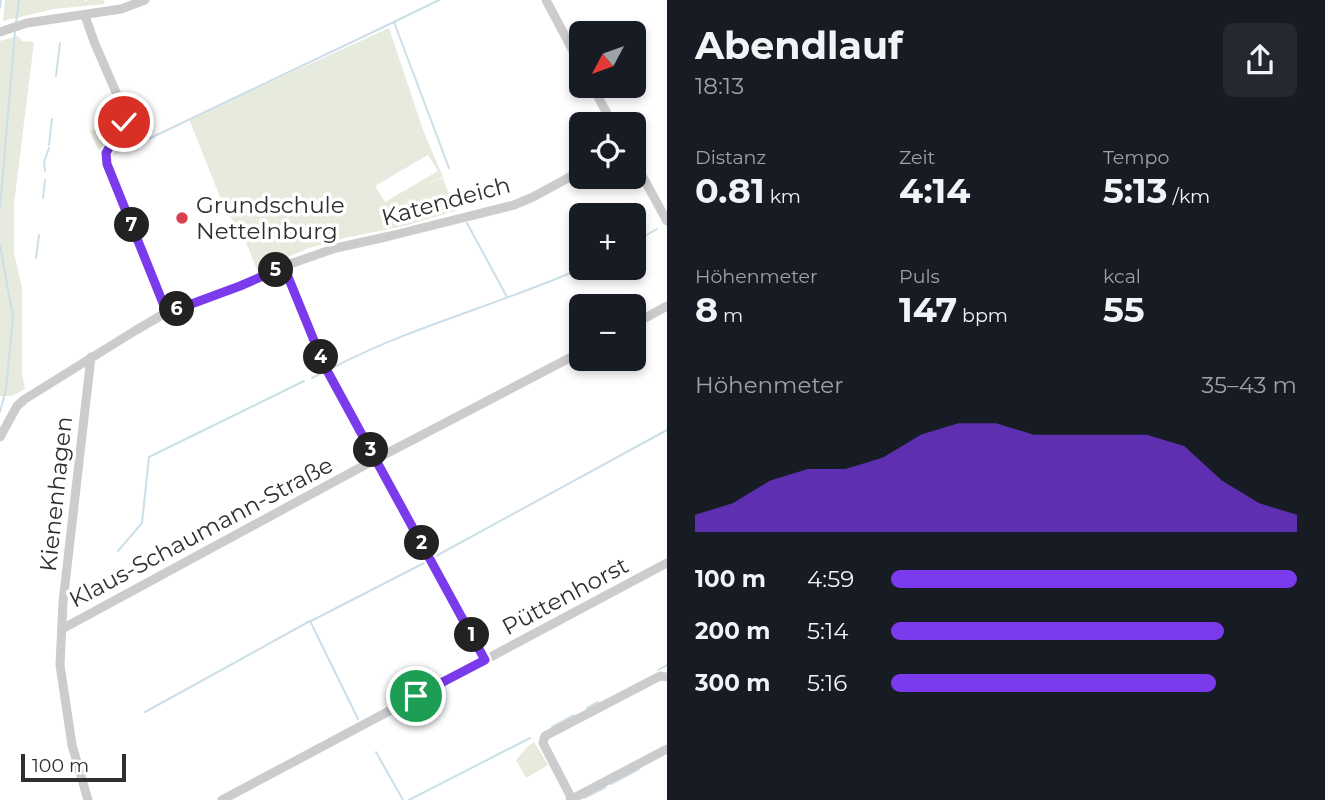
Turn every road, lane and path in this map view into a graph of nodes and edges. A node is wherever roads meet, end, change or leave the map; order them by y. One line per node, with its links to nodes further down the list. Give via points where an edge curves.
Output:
1 (145, 0): 3 (street)
2 (545, 0): 5 (street)
3 (85, 16): 4 (street, via 27,23); 11 (street, via 125,113 106,153 107,164)
4 (5, 31)
5 (569, 44)
6 (569, 178): 9 (street, Katendeich, via 509,206 336,247)
7 (646, 183): 8 (street)
8 (667, 221)
9 (284, 267): 11 (street, Katendeich); 16 (street, via 324,365)
10 (667, 306): 12 (street)
11 (167, 313): 13 (street, Katendeich)
12 (646, 317)
13 (91, 357): 15 (street, Katendeich, via 17,406); 18 (street, Kienenhagen)
14 (569, 358): 16 (street, Klaus-Schaumann-Straße)
15 (0, 437)
16 (376, 459): 18 (street, Klaus-Schaumann-Straße); 19 (street)
17 (667, 563): 19 (street, Püttenhorst)
18 (62, 629): 22 (street, Kienenhagen, via 65,706)
19 (485, 660): 23 (street, Püttenhorst)
20 (667, 677): 24 (street, via 660,676 539,738)
21 (667, 749): 24 (street)
22 (88, 800)
23 (222, 800)
24 (571, 800)

